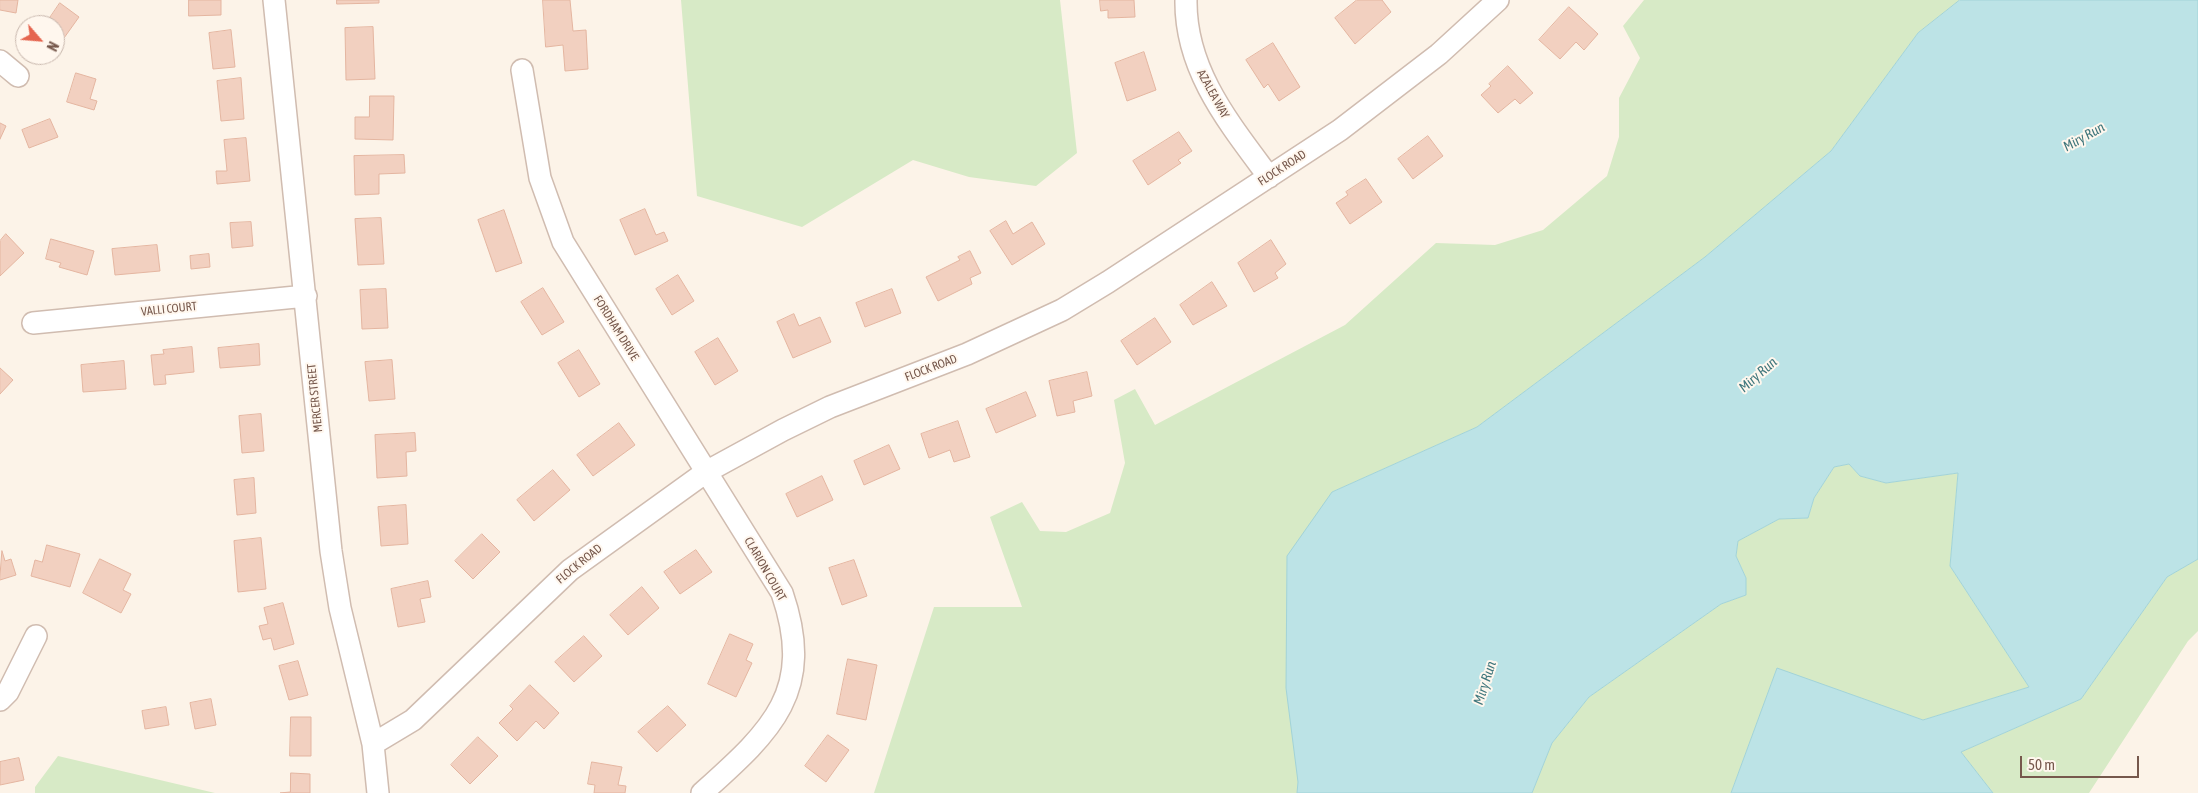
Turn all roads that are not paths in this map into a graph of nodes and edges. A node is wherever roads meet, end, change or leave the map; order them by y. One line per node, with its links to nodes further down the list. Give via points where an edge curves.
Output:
1 (274, 0): 8 (street, MERCER STREET)
2 (1186, 0): 7 (street, AZALEA WAY, via 1189,39 1209,91)
3 (1498, 0): 7 (street, FLOCK ROAD, via 1400,86)
4 (0, 60): 6 (street)
5 (522, 70): 10 (street, FORDHAM DRIVE, via 540,178 563,242)
6 (18, 76)
7 (1269, 177): 10 (street, FLOCK ROAD, via 1062,310 968,354 830,407)
8 (306, 296): 9 (street, VALLI COURT); 13 (street, MERCER STREET, via 331,551 340,608)
9 (33, 323)
10 (706, 472): 13 (street, FLOCK ROAD, via 570,570 413,720); 15 (street, CLARION COURT, via 782,593 794,640 788,688 768,730)
11 (36, 636): 12 (street, via 8,692)
12 (0, 700)
13 (373, 744): 14 (street, MERCER STREET)
14 (378, 793)
15 (702, 793)

